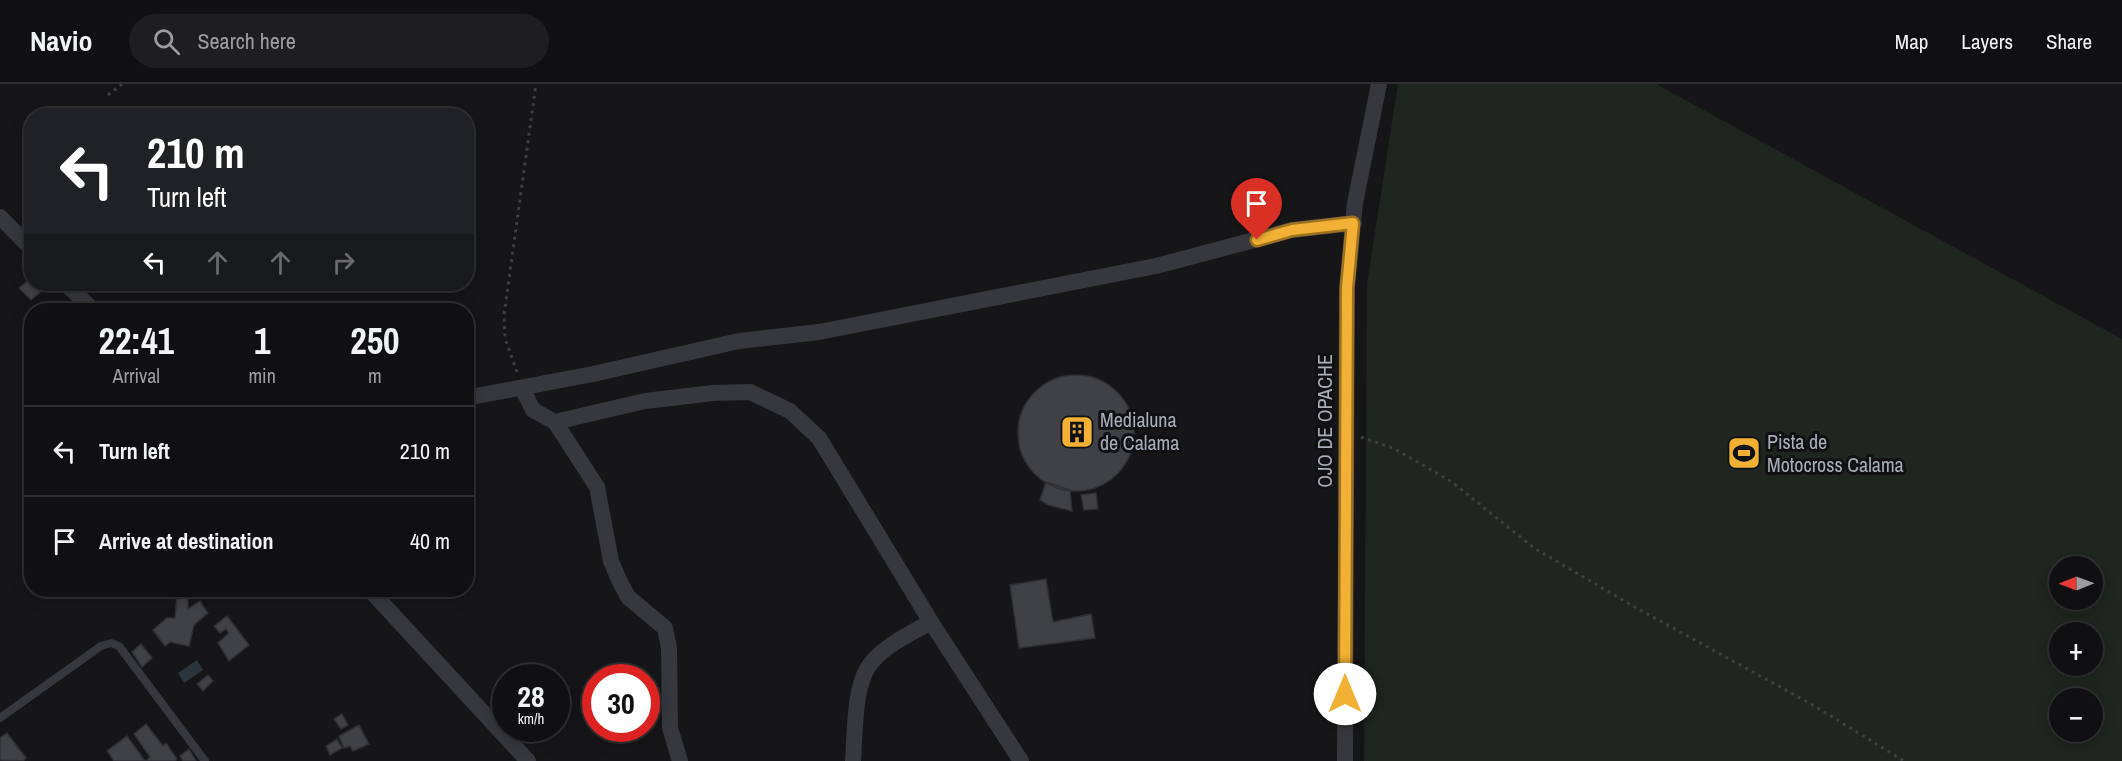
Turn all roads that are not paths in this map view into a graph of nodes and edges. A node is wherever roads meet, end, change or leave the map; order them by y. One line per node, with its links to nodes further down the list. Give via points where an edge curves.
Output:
1 (1379, 84): 3 (street, OJO DE OPACHE)
2 (0, 217): 4 (street)
3 (1353, 223): 7 (street, via 1292,230 1156,266 819,332 739,341); 18 (street, OJO DE OPACHE, via 1347,288)
4 (24, 241)
5 (73, 291): 6 (street)
6 (86, 303)
7 (522, 388): 8 (street); 9 (street, via 533,410)
8 (474, 397)
9 (555, 422): 11 (street, via 645,401 713,393 750,392 790,411 819,438); 15 (street, via 597,487 611,561 628,597 665,628 670,728)
10 (376, 597): 14 (street)
11 (931, 622): 16 (street, via 885,649 867,668 859,692); 17 (street)
12 (0, 718): 13 (lane, via 100,646 111,643 119,646)
13 (205, 761)
14 (528, 761)
15 (680, 761)
16 (853, 761)
17 (1021, 761)
18 (1345, 761)

